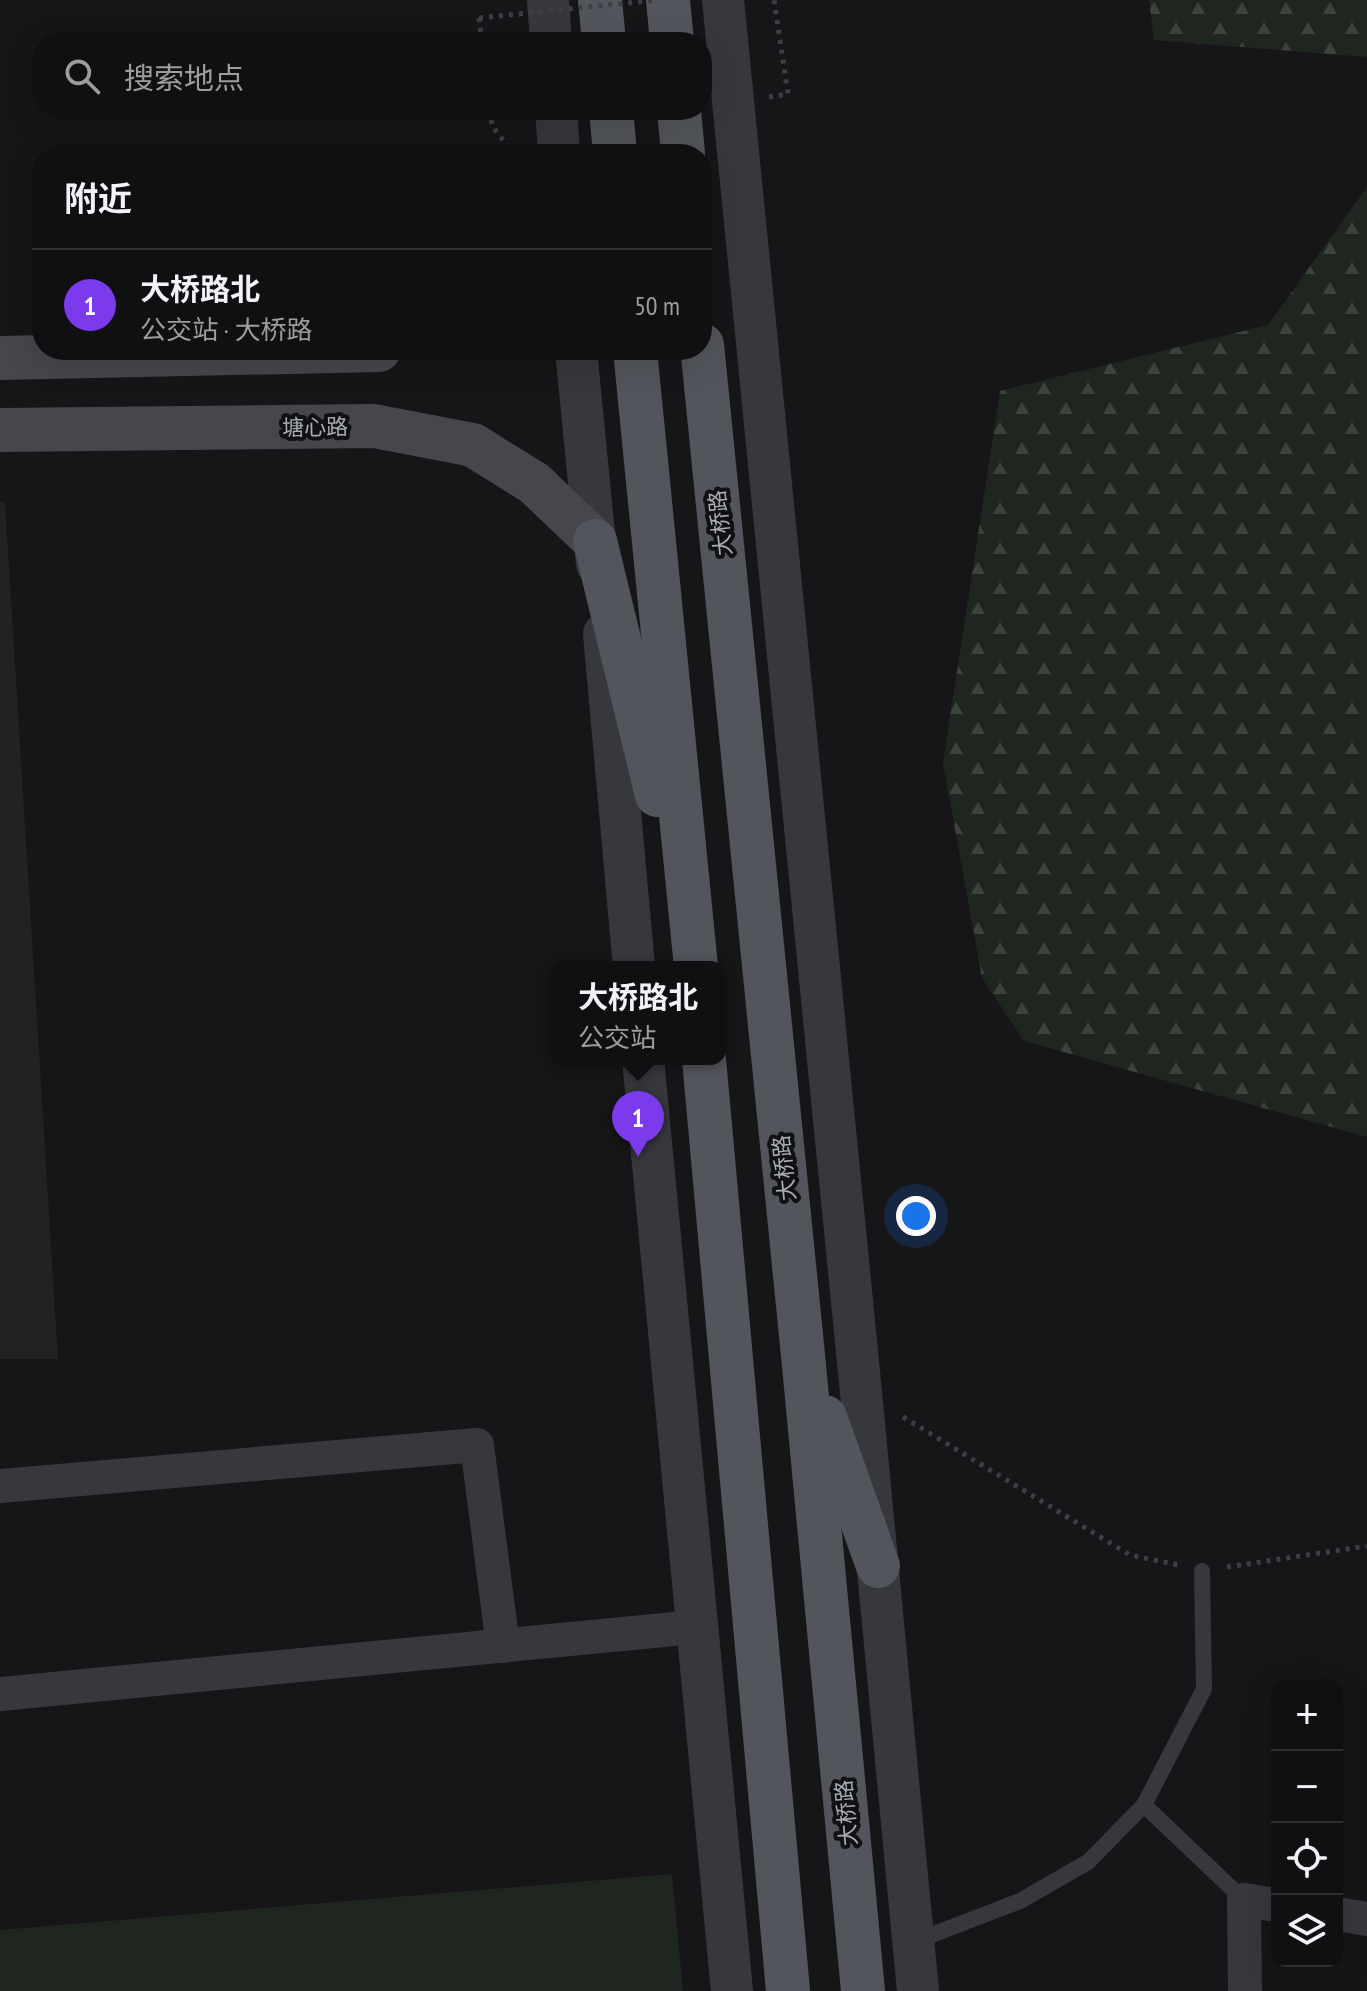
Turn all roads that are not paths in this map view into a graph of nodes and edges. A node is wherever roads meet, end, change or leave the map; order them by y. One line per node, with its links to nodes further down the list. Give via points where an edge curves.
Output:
1 (548, 0): 5 (street)
2 (600, 0): 6 (main road)
3 (668, 0): 7 (main road)
4 (723, 0): 27 (street)
5 (550, 32)
6 (603, 32)
7 (671, 32)
8 (557, 120): 11 (street)
9 (612, 120): 12 (main road)
10 (680, 120): 13 (main road)
11 (558, 144)
12 (614, 144)
13 (682, 144)
14 (32, 357): 15 (main road)
15 (0, 358)
16 (577, 360): 20 (street)
17 (636, 360): 21 (main road)
18 (704, 360): 25 (main road, 大桥路)
19 (0, 430): 20 (main road, 塘心路, via 388,429 473,445 534,483)
20 (595, 541): 21 (main road); 22 (street)
21 (695, 954)
22 (633, 961)
23 (644, 1065): 29 (street)
24 (705, 1065): 38 (main road)
25 (803, 1355): 27 (main road); 39 (main road, 大桥路)
26 (0, 1486): 30 (street, via 477,1445)
27 (878, 1566): 36 (street)
28 (1202, 1571): 32 (lane, via 1204,1689)
29 (695, 1627): 30 (street); 37 (street)
30 (503, 1646): 31 (street)
31 (0, 1694)
32 (1144, 1805): 33 (lane); 36 (lane, via 1088,1862 1020,1901)
33 (1260, 1903): 41 (street)
34 (1343, 1915): 35 (street)
35 (1367, 1919)
36 (914, 1942): 40 (street)
37 (732, 1991)
38 (788, 1991)
39 (863, 1991)
40 (918, 1991)
41 (1245, 1991)

